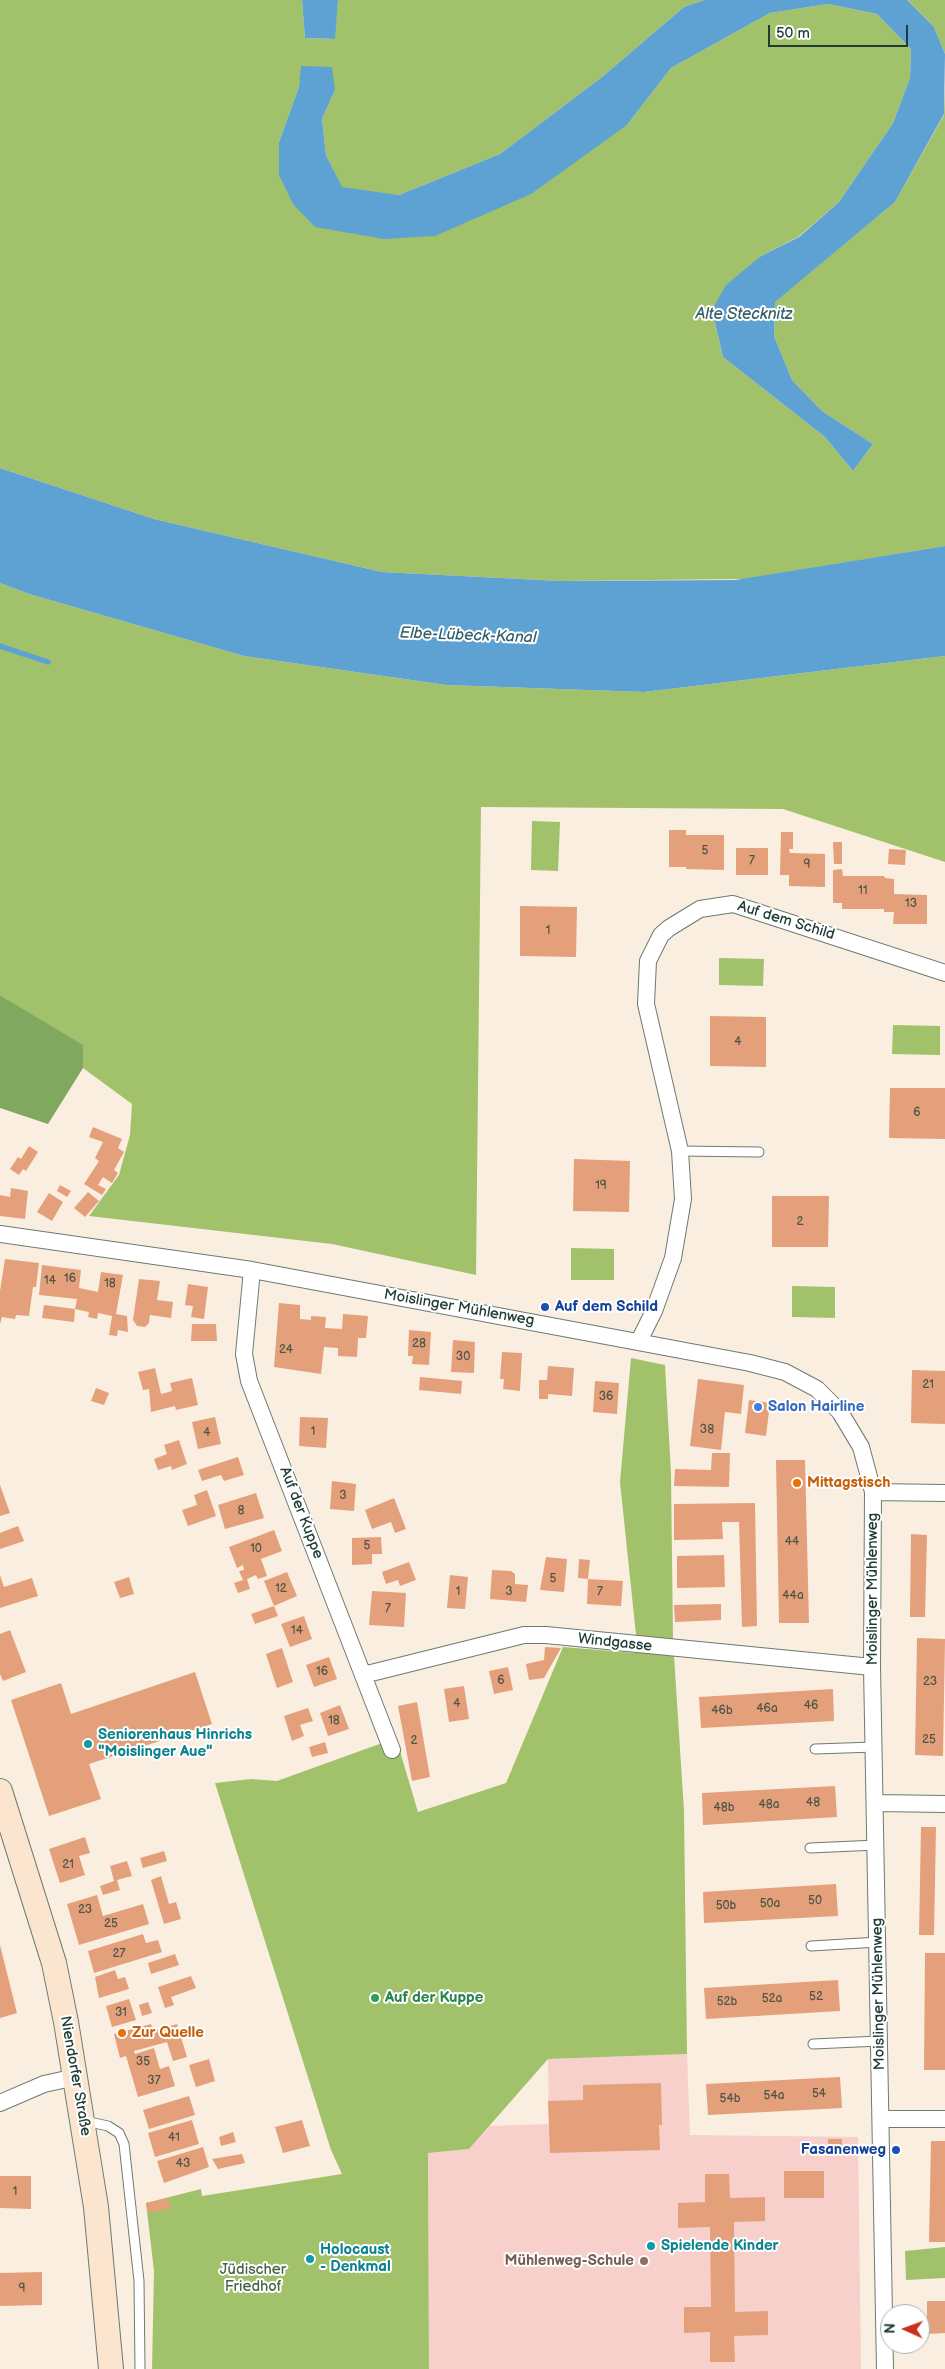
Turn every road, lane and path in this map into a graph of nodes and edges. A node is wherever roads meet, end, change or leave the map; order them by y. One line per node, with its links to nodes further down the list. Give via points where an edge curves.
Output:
1 (945, 973): 2 (street, Auf dem Schild, via 733,904 700,909 669,928 648,961 646,1004)
2 (680, 1152): 3 (lane); 6 (street, Auf dem Schild, via 683,1199 673,1258 654,1311)
3 (759, 1152)
4 (0, 1234): 5 (street, Moislinger Mühlenweg)
5 (252, 1270): 6 (street, Moislinger Mühlenweg); 10 (street, Auf der Kuppe, via 244,1354 249,1381)
6 (639, 1341): 7 (street, Moislinger Mühlenweg, via 757,1364 785,1372 817,1389 840,1412 862,1446)
7 (873, 1492): 8 (street); 9 (street, Moislinger Mühlenweg)
8 (945, 1493)
9 (872, 1667): 10 (street, Windgasse, via 524,1635); 11 (street, Moislinger Mühlenweg)
10 (363, 1675): 13 (street, Auf der Kuppe)
11 (875, 1746): 12 (lane); 15 (street, Moislinger Mühlenweg)
12 (815, 1749)
13 (392, 1750)
14 (0, 1791): 23 (main road, Niendorfer Straße, via 54,1963)
15 (876, 1803): 16 (street); 17 (street, Moislinger Mühlenweg)
16 (945, 1804)
17 (877, 1845): 18 (lane); 19 (street, Moislinger Mühlenweg)
18 (810, 1848)
19 (878, 1942): 20 (lane); 21 (street, Moislinger Mühlenweg)
20 (812, 1946)
21 (880, 2041): 22 (lane); 25 (street, Moislinger Mühlenweg)
22 (813, 2044)
23 (76, 2076): 24 (street, via 44,2084); 27 (main road, Niendorfer Straße)
24 (0, 2103)
25 (882, 2118): 26 (street); 30 (street, Moislinger Mühlenweg)
26 (945, 2119)
27 (83, 2121): 28 (main road, Niendorfer Straße, via 97,2216); 29 (lane, via 108,2126 119,2133 124,2144 139,2281)
28 (111, 2369)
29 (140, 2369)
30 (885, 2369)

